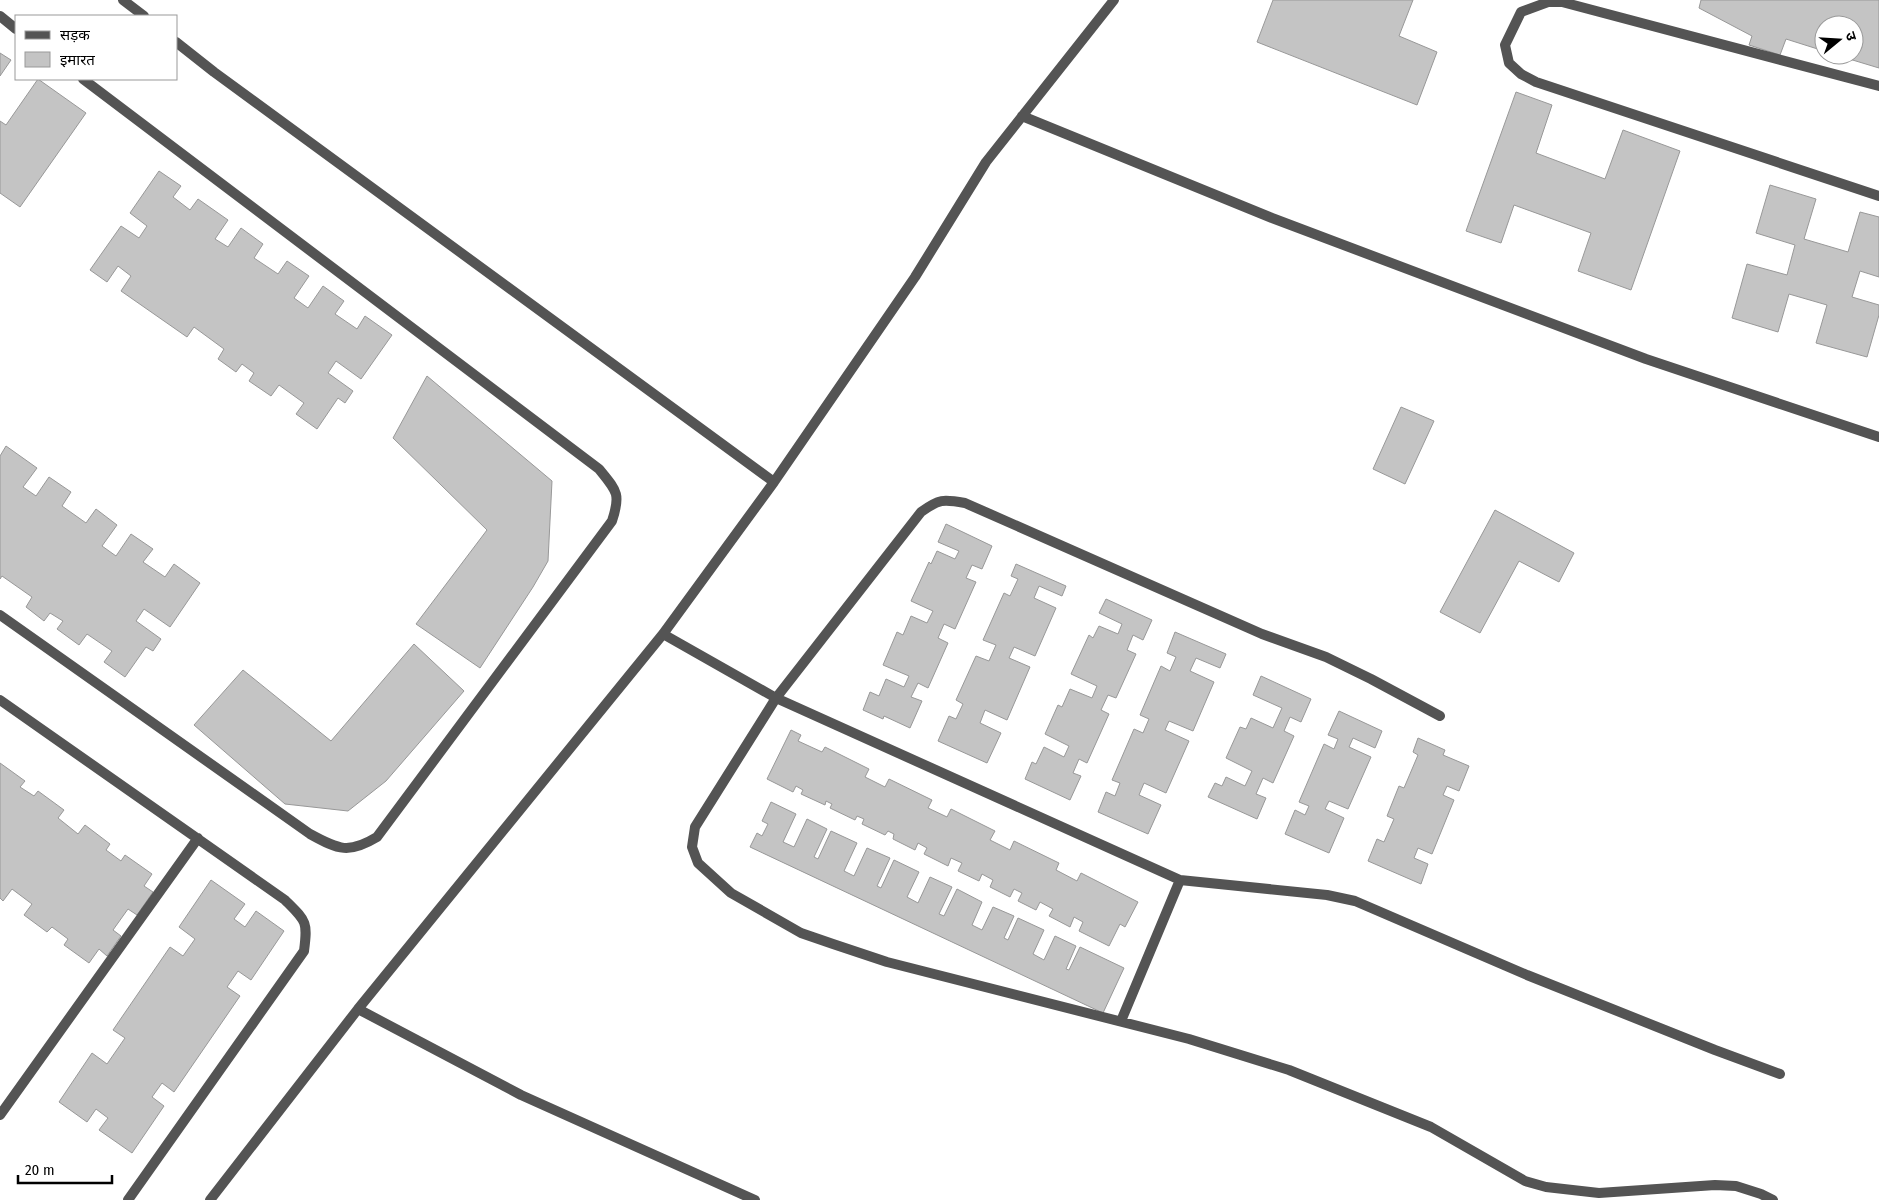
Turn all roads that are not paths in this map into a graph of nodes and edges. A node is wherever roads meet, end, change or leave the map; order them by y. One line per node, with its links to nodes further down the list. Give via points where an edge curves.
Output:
1 (123, 0): 3 (street)
2 (1114, 0): 9 (street)
3 (143, 15)
4 (0, 16): 5 (street)
5 (15, 28)
6 (178, 44): 12 (street)
7 (84, 80): 13 (street, via 599,469 613,486 618,502 612,521 377,837 350,850 310,834)
8 (1879, 86): 10 (street, via 1562,2 1548,2 1521,12 1505,45 1510,63 1536,82)
9 (1022, 116): 11 (street, via 1272,218 1610,345); 12 (street, via 986,162 915,277)
10 (1879, 196)
11 (1879, 437)
12 (774, 482): 14 (street)
13 (0, 615)
14 (663, 634): 15 (street); 20 (street)
15 (776, 698): 17 (street, via 921,512 936,502 950,500 965,503 1262,634 1326,657); 19 (street); 21 (street, via 694,828 692,846 698,863 731,893 801,933 888,962)
16 (0, 700): 18 (street)
17 (1440, 716)
18 (198, 838): 23 (street); 24 (street, via 285,900 302,916 307,930 304,951)
19 (1180, 880): 21 (street); 22 (street, via 1326,895 1355,901 1534,978)
20 (358, 1009): 25 (street); 26 (street, via 521,1095)
21 (1121, 1021): 27 (street, via 1289,1070 1431,1127 1525,1181 1546,1187 1598,1192 1736,1186)
22 (1780, 1074)
23 (0, 1115)
24 (128, 1200)
25 (210, 1200)
26 (756, 1200)
27 (1773, 1200)

